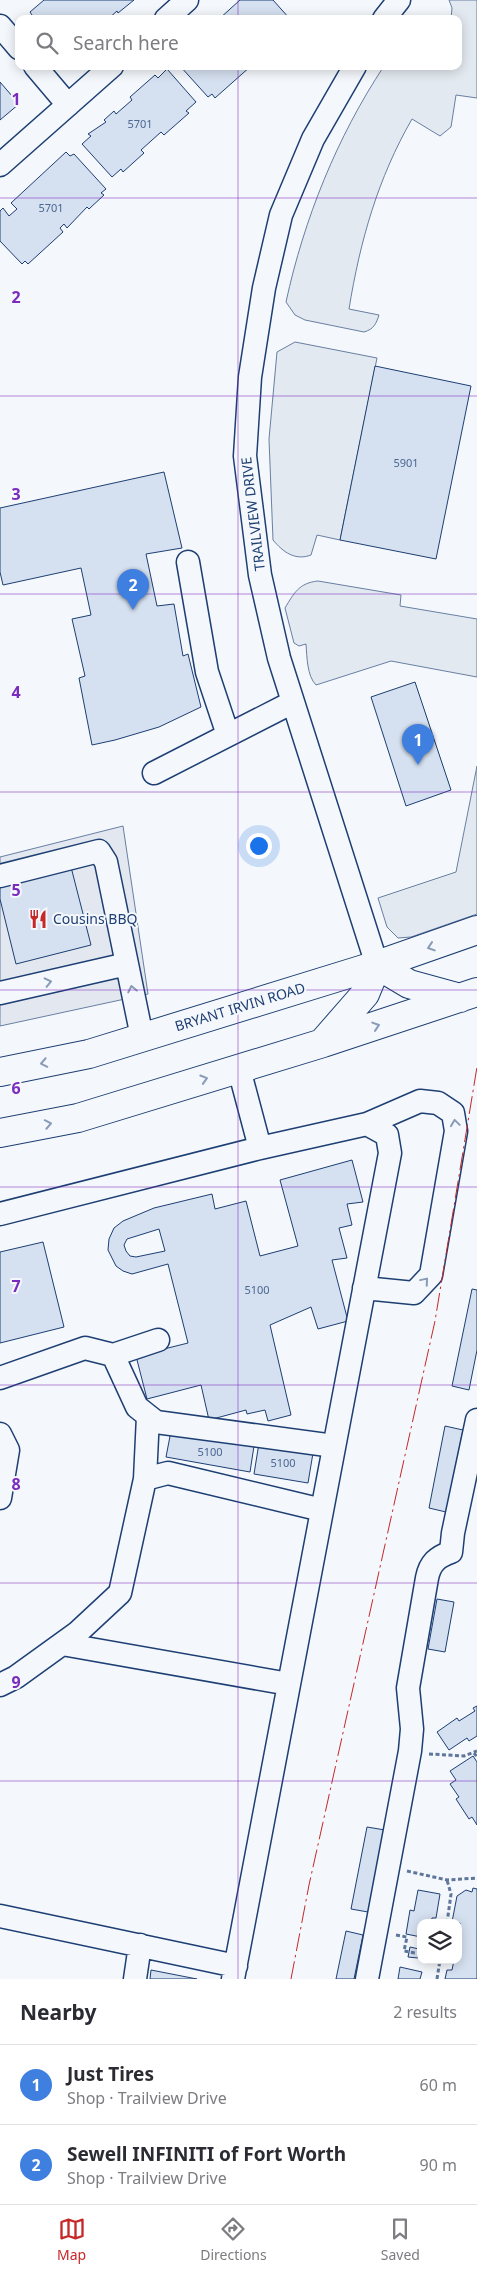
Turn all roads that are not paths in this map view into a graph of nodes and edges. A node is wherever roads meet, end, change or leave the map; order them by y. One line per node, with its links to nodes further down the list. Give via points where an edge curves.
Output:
1 (187, 0): 3 (street)
2 (399, 0): 4 (street)
3 (170, 15)
4 (387, 15)
5 (0, 26): 6 (street)
6 (15, 43)
7 (38, 70): 10 (street)
8 (107, 70): 10 (street)
9 (354, 70): 13 (street, TRAILVIEW DRIVE, via 313,139 281,215 264,288 250,377 245,456 260,575)
10 (68, 105): 11 (street)
11 (0, 165)
12 (188, 562): 14 (street, via 207,672)
13 (293, 702): 14 (street); 19 (street, TRAILVIEW DRIVE)
14 (228, 735): 15 (street)
15 (154, 772)
16 (0, 876): 18 (street, via 99,851 106,862)
17 (477, 930): 19 (main road, BRYANT IRVIN ROAD, one-way to 19)
18 (127, 964): 20 (street, one-way to 18); 22 (street, one-way to 18)
19 (377, 965): 21 (main road, via 410,984); 22 (main road, BRYANT IRVIN ROAD); 23 (main road, via 365,994)
20 (0, 993)
21 (469, 995): 23 (main road, one-way to 21)
22 (142, 1037): 25 (main road, BRYANT IRVIN ROAD, one-way to 25, via 89,1054)
23 (323, 1043): 24 (main road)
24 (239, 1069): 27 (main road, one-way to 24, via 78,1118); 28 (street)
25 (0, 1072)
26 (367, 1124): 28 (street); 30 (street, via 388,1135 390,1153); 30 (street, one-way to 26, via 414,1293 431,1275 456,1131 453,1113 438,1103 420,1101)
27 (0, 1133)
28 (260, 1148): 29 (street)
29 (0, 1214)
30 (364, 1288): 37 (street)
31 (158, 1340): 32 (street)
32 (113, 1355): 33 (street, via 85,1348); 34 (street, via 137,1407)
33 (0, 1378)
34 (148, 1416): 37 (street, via 156,1422); 38 (street)
35 (477, 1420): 48 (street, via 451,1552 434,1562 427,1578 408,1688 412,1730 410,1751)
36 (0, 1434): 39 (street, via 8,1450)
37 (334, 1446): 40 (street)
38 (145, 1479): 40 (street, via 168,1473); 41 (street, via 120,1593)
39 (0, 1498)
40 (322, 1510): 42 (street)
41 (62, 1644): 42 (street); 43 (street, via 16,1678)
42 (289, 1684): 46 (street)
43 (0, 1685)
44 (0, 1916): 45 (street)
45 (140, 1945): 46 (street); 47 (street)
46 (234, 1973)
47 (135, 1979)
48 (368, 1979)

